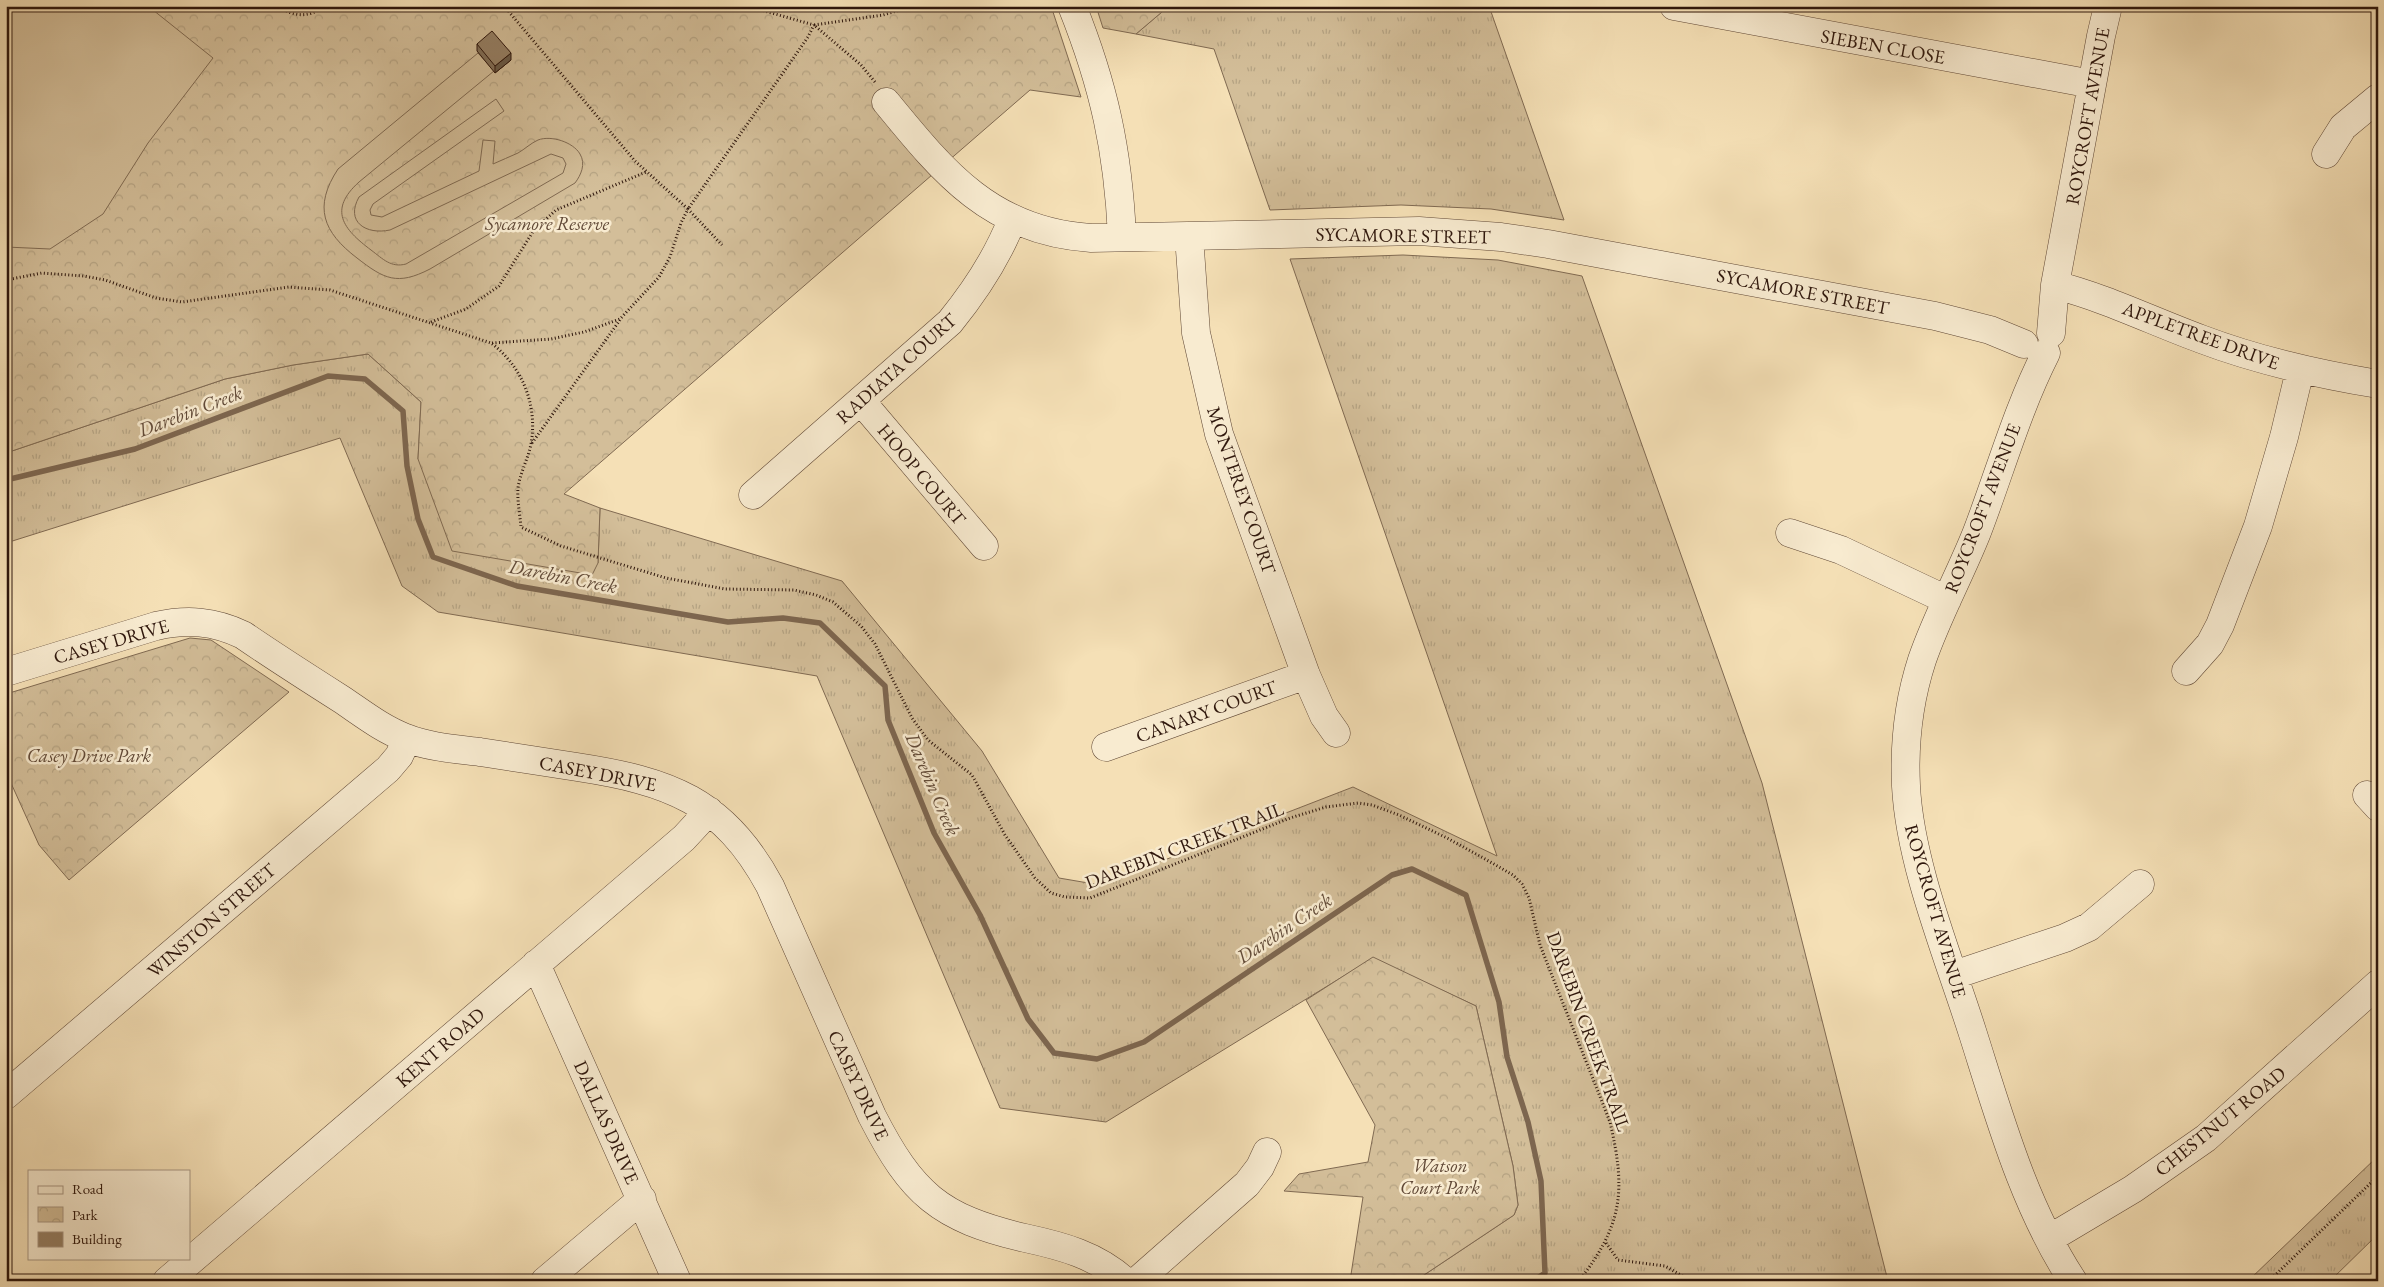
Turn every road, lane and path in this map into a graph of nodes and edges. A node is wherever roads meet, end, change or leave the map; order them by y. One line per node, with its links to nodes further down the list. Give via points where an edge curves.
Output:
1 (277, 6): 2 (path, via 302,16)
2 (324, 6)
3 (504, 6): 14 (path)
4 (747, 6): 9 (path)
5 (914, 6): 9 (path, via 882,15)
6 (1072, 6): 17 (street, via 1108,116 1116,153)
7 (1674, 6): 10 (street, SIEBEN CLOSE)
8 (2108, 6): 10 (street, ROYCROFT AVENUE)
9 (814, 26): 12 (path, via 861,65); 15 (path)
10 (2092, 84): 21 (street, ROYCROFT AVENUE)
11 (2378, 98): 13 (street, via 2343,127)
12 (886, 102): 16 (street, SYCAMORE STREET, via 963,187)
13 (2326, 154)
14 (647, 172): 15 (path); 23 (path, via 556,210 534,230 499,286 466,309)
15 (688, 210): 19 (path); 22 (path, via 659,277)
16 (1012, 220): 17 (street, SYCAMORE STREET, via 1059,234 1091,238); 28 (street, RADIATA COURT, via 992,264 956,316)
17 (1122, 236): 18 (street, SYCAMORE STREET)
18 (1189, 236): 24 (street, SYCAMORE STREET, via 1419,232 1501,237 1738,278 1936,316); 36 (street, MONTEREY COURT, via 1196,333 1219,434)
19 (722, 245)
20 (6, 280): 23 (path, DAREBIN CREEK TRAIL, via 42,273 84,276 182,302 289,287 330,290)
21 (2055, 285): 24 (street, ROYCROFT AVENUE); 26 (street, APPLETREE DRIVE, via 2080,291 2243,354)
22 (620, 319): 25 (path, via 551,339); 29 (path)
23 (430, 323): 25 (path, DAREBIN CREEK TRAIL)
24 (2034, 339): 33 (street, ROYCROFT AVENUE, via 2027,391 1974,539)
25 (491, 343): 29 (path, DAREBIN CREEK TRAIL, via 516,367 524,384 530,403)
26 (2300, 370): 27 (street, APPLETREE DRIVE); 34 (street, via 2255,535 2220,625 2210,644)
27 (2378, 384)
28 (861, 401): 30 (street, RADIATA COURT); 32 (street, HOOP COURT)
29 (531, 444): 50 (path, DAREBIN CREEK TRAIL, via 518,489 521,526 561,546 666,578 725,589 794,590 816,595 846,611 875,644 912,718 928,740 972,775 1034,878 1051,893 1090,898 1290,818 1326,807 1358,804 1399,815 1513,875 1529,898 1540,945 1610,1122 1616,1149 1618,1202)
30 (753, 495)
31 (1790, 533): 33 (street, via 1841,550)
32 (984, 546)
33 (1946, 600): 43 (street, ROYCROFT AVENUE, via 1922,659 1914,689 1908,722 1906,765 1909,819)
34 (2186, 671)
35 (6, 672): 38 (street, CASEY DRIVE, via 156,626 181,622 209,623 243,635 370,719)
36 (1306, 675): 37 (street, MONTEREY COURT, via 1324,716); 39 (street, CANARY COURT)
37 (1336, 733)
38 (407, 739): 40 (street, CASEY DRIVE, via 626,775 665,786); 45 (street, WINSTON STREET, via 388,769)
39 (1106, 747)
40 (709, 811): 42 (street, KENT ROAD, via 684,838); 54 (street, CASEY DRIVE, via 747,848 763,872 872,1116 890,1152 908,1177 930,1199 951,1213 997,1231 1078,1252 1101,1263)
41 (2140, 884): 43 (street, via 2110,911 2073,934)
42 (536, 964): 48 (street, DALLAS DRIVE); 51 (street, KENT ROAD)
43 (1954, 975): 49 (street, ROYCROFT AVENUE, via 2022,1183)
44 (2378, 984): 49 (street, CHESTNUT ROAD, via 2206,1138 2133,1190)
45 (6, 1095)
46 (1267, 1152): 55 (street, via 1247,1184)
47 (2378, 1176): 59 (path)
48 (642, 1199): 52 (street); 53 (street, DALLAS DRIVE)
49 (2049, 1239): 58 (street, ROYCROFT AVENUE)
50 (1606, 1243): 56 (path, DAREBIN CREEK TRAIL); 57 (path, via 1618,1260 1665,1266)
51 (167, 1281)
52 (545, 1281)
53 (677, 1281)
54 (1125, 1281)
55 (1137, 1281)
56 (1579, 1281)
57 (1691, 1281)
58 (2072, 1281)
59 (2269, 1281)

